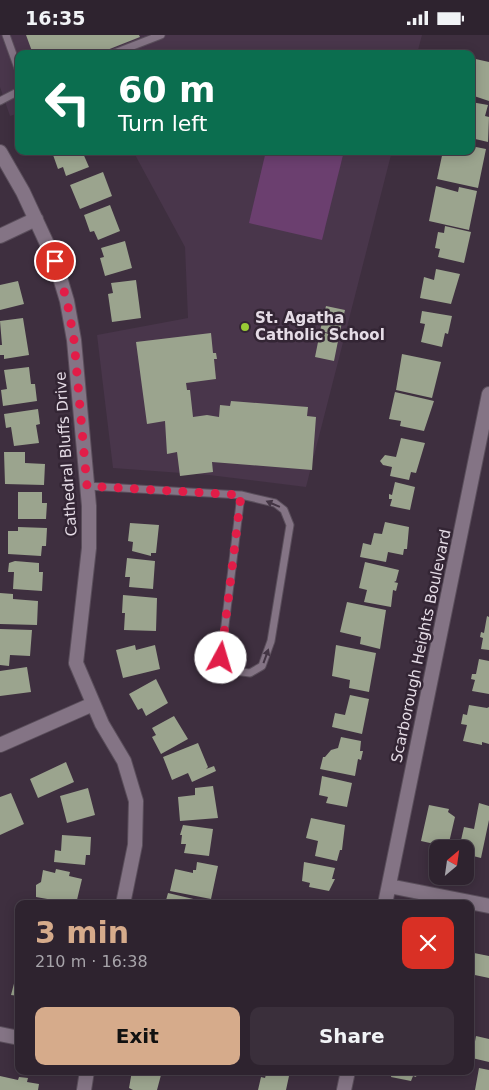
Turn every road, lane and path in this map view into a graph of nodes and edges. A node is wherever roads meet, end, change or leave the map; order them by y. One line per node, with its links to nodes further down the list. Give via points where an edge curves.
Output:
1 (6, 35): 4 (lane)
2 (160, 35): 3 (lane)
3 (122, 50)
4 (15, 60)
5 (15, 93): 6 (lane)
6 (0, 101)
7 (0, 152): 8 (street, Cathedral Bluffs Drive)
8 (36, 219): 9 (street); 11 (street, Cathedral Bluffs Drive, via 55,261 67,301 74,340)
9 (0, 236)
10 (489, 394): 15 (street, Scarborough Heights Boulevard)
11 (87, 486): 12 (lane); 13 (street, Cathedral Bluffs Drive, via 89,548 76,663)
12 (241, 495): 12 (lane, one-way to 12, via 221,658 234,671 250,673 262,666 271,641 290,525 284,510 274,503)
13 (92, 704): 14 (street); 16 (street, Cathedral Bluffs Drive, via 124,761 136,801 135,845)
14 (0, 745)
15 (389, 886): 17 (street, Scarborough Heights Boulevard); 18 (street)
16 (124, 900)
17 (386, 900)
18 (456, 900)
19 (474, 904): 20 (street)
20 (489, 907)
21 (0, 1034): 22 (street)
22 (15, 1037)
23 (87, 1075): 25 (street)
24 (347, 1075): 26 (street)
25 (84, 1090)
26 (344, 1090)

